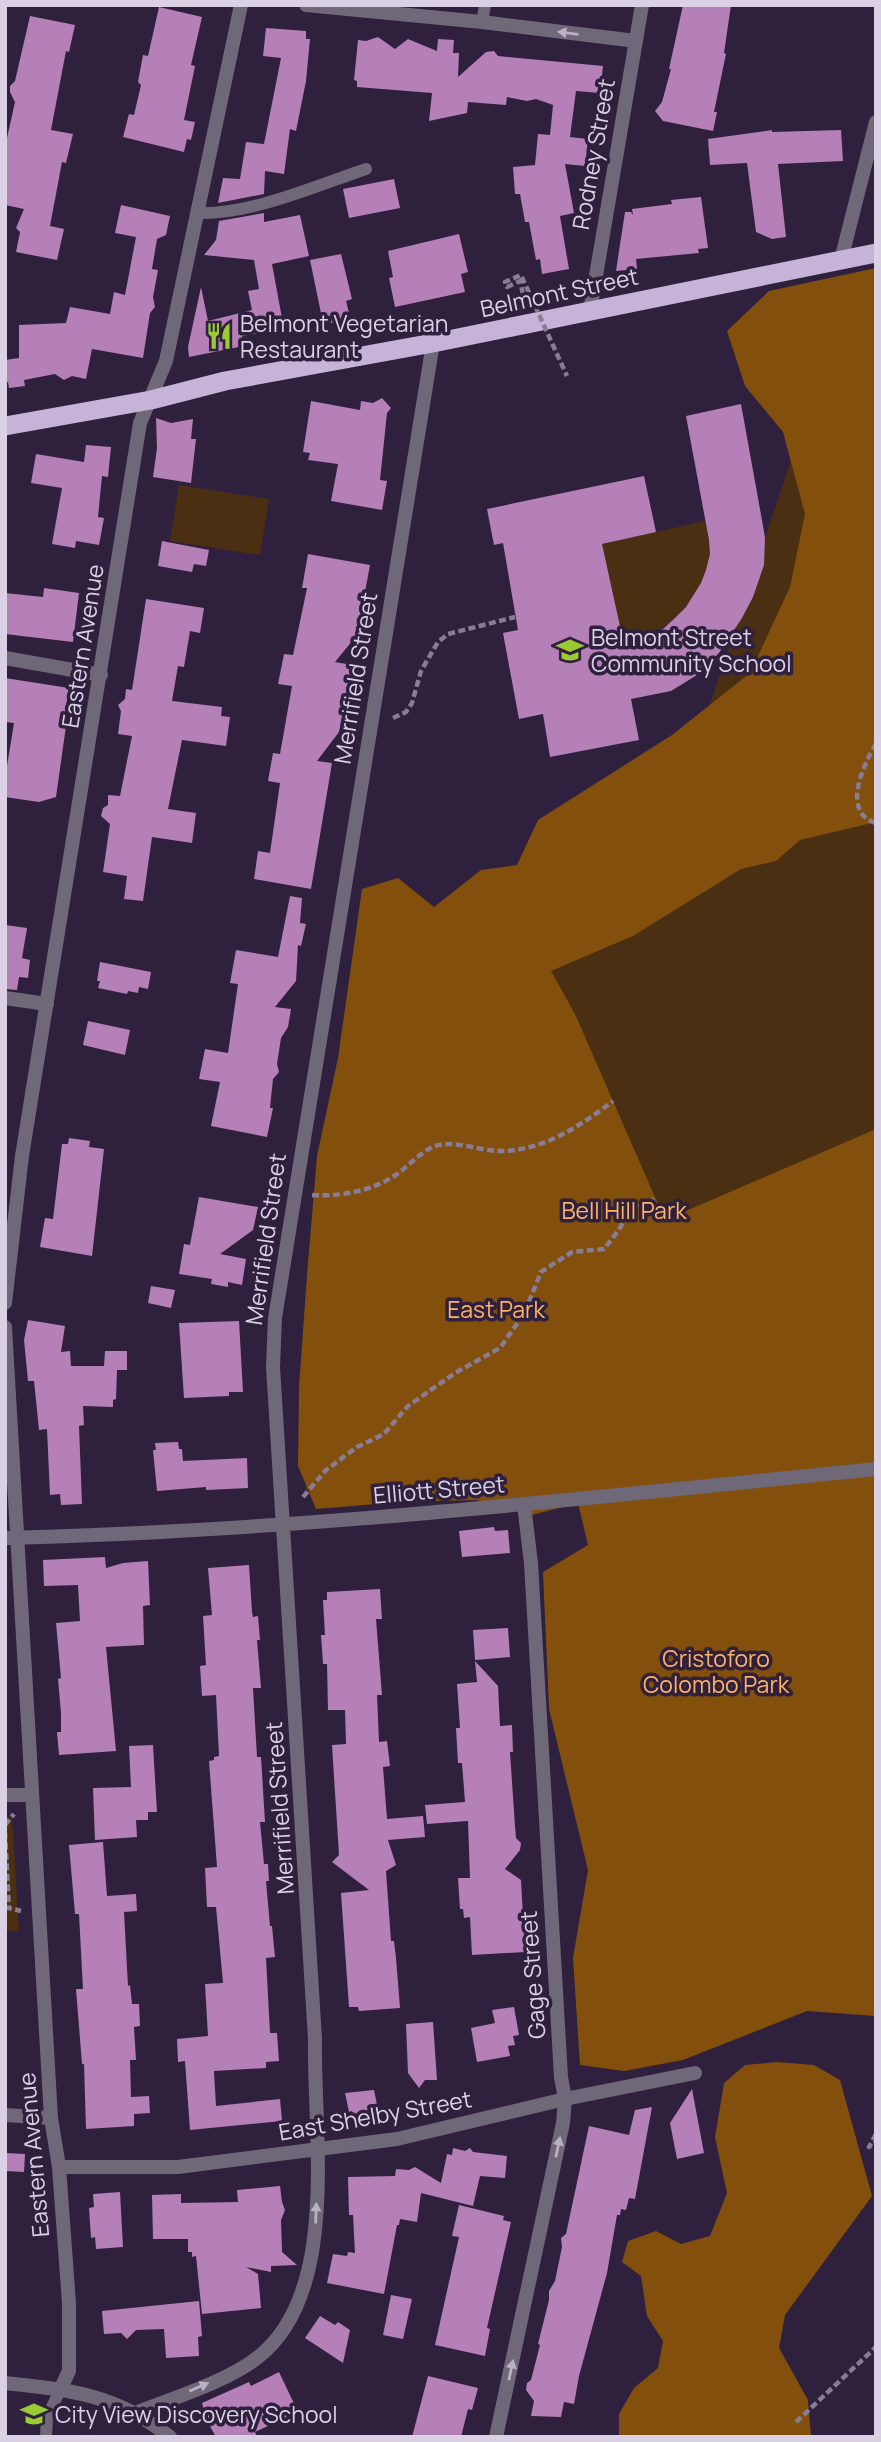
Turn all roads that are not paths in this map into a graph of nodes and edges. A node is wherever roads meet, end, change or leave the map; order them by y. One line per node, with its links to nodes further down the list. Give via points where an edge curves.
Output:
1 (241, 5): 9 (street, Eastern Avenue)
2 (306, 5): 5 (street)
3 (485, 5): 5 (lane)
4 (642, 5): 6 (street, Rodney Street)
5 (482, 22): 6 (street, one-way to 5)
6 (636, 41): 12 (street, Rodney Street)
7 (876, 122): 11 (street)
8 (366, 169): 9 (lane, via 236,210)
9 (197, 213): 14 (street, Eastern Avenue, via 166,361)
10 (876, 253): 11 (highway, Belmont Street)
11 (841, 260): 12 (highway, Belmont Street)
12 (590, 311): 13 (highway, Belmont Street)
13 (433, 343): 14 (highway, Belmont Street, via 225,381); 25 (street, Merrifield Street, via 275,1318)
14 (151, 400): 15 (highway, Belmont Street); 17 (street, Eastern Avenue, via 140,423)
15 (5, 425)
16 (5, 658): 17 (street)
17 (101, 675): 19 (street, Eastern Avenue)
18 (5, 998): 19 (street)
19 (47, 1004): 20 (street, Eastern Avenue, via 22,1156)
20 (5, 1303)
21 (5, 1328): 22 (street, Eastern Avenue)
22 (8, 1417): 26 (street, Eastern Avenue)
23 (876, 1469): 24 (street, Elliott Street)
24 (524, 1504): 25 (street, Elliott Street); 30 (street, Gage Street)
25 (284, 1524): 26 (street, Elliott Street); 33 (street, Merrifield Street, via 310,1932)
26 (11, 1537): 28 (street, Eastern Avenue)
27 (5, 1795): 28 (street)
28 (31, 1795): 32 (street, Eastern Avenue)
29 (695, 2073): 30 (street, East Shelby Street)
30 (565, 2099): 33 (street, East Shelby Street, via 397,2139); 40 (street, Gage Street, one-way to 30)
31 (5, 2115): 32 (street)
32 (51, 2118): 34 (street, Eastern Avenue)
33 (318, 2150): 34 (street, East Shelby Street, via 178,2167); 37 (street, Merrifield Street, one-way to 33, via 240,2370 268,2349 290,2322 315,2242)
34 (59, 2167): 36 (street, Eastern Avenue, via 69,2303 69,2371)
35 (5, 2383): 36 (street)
36 (60, 2389): 37 (street, via 98,2397); 38 (lane, via 47,2418)
37 (135, 2413): 39 (street)
38 (46, 2437)
39 (170, 2437)
40 (496, 2437)

